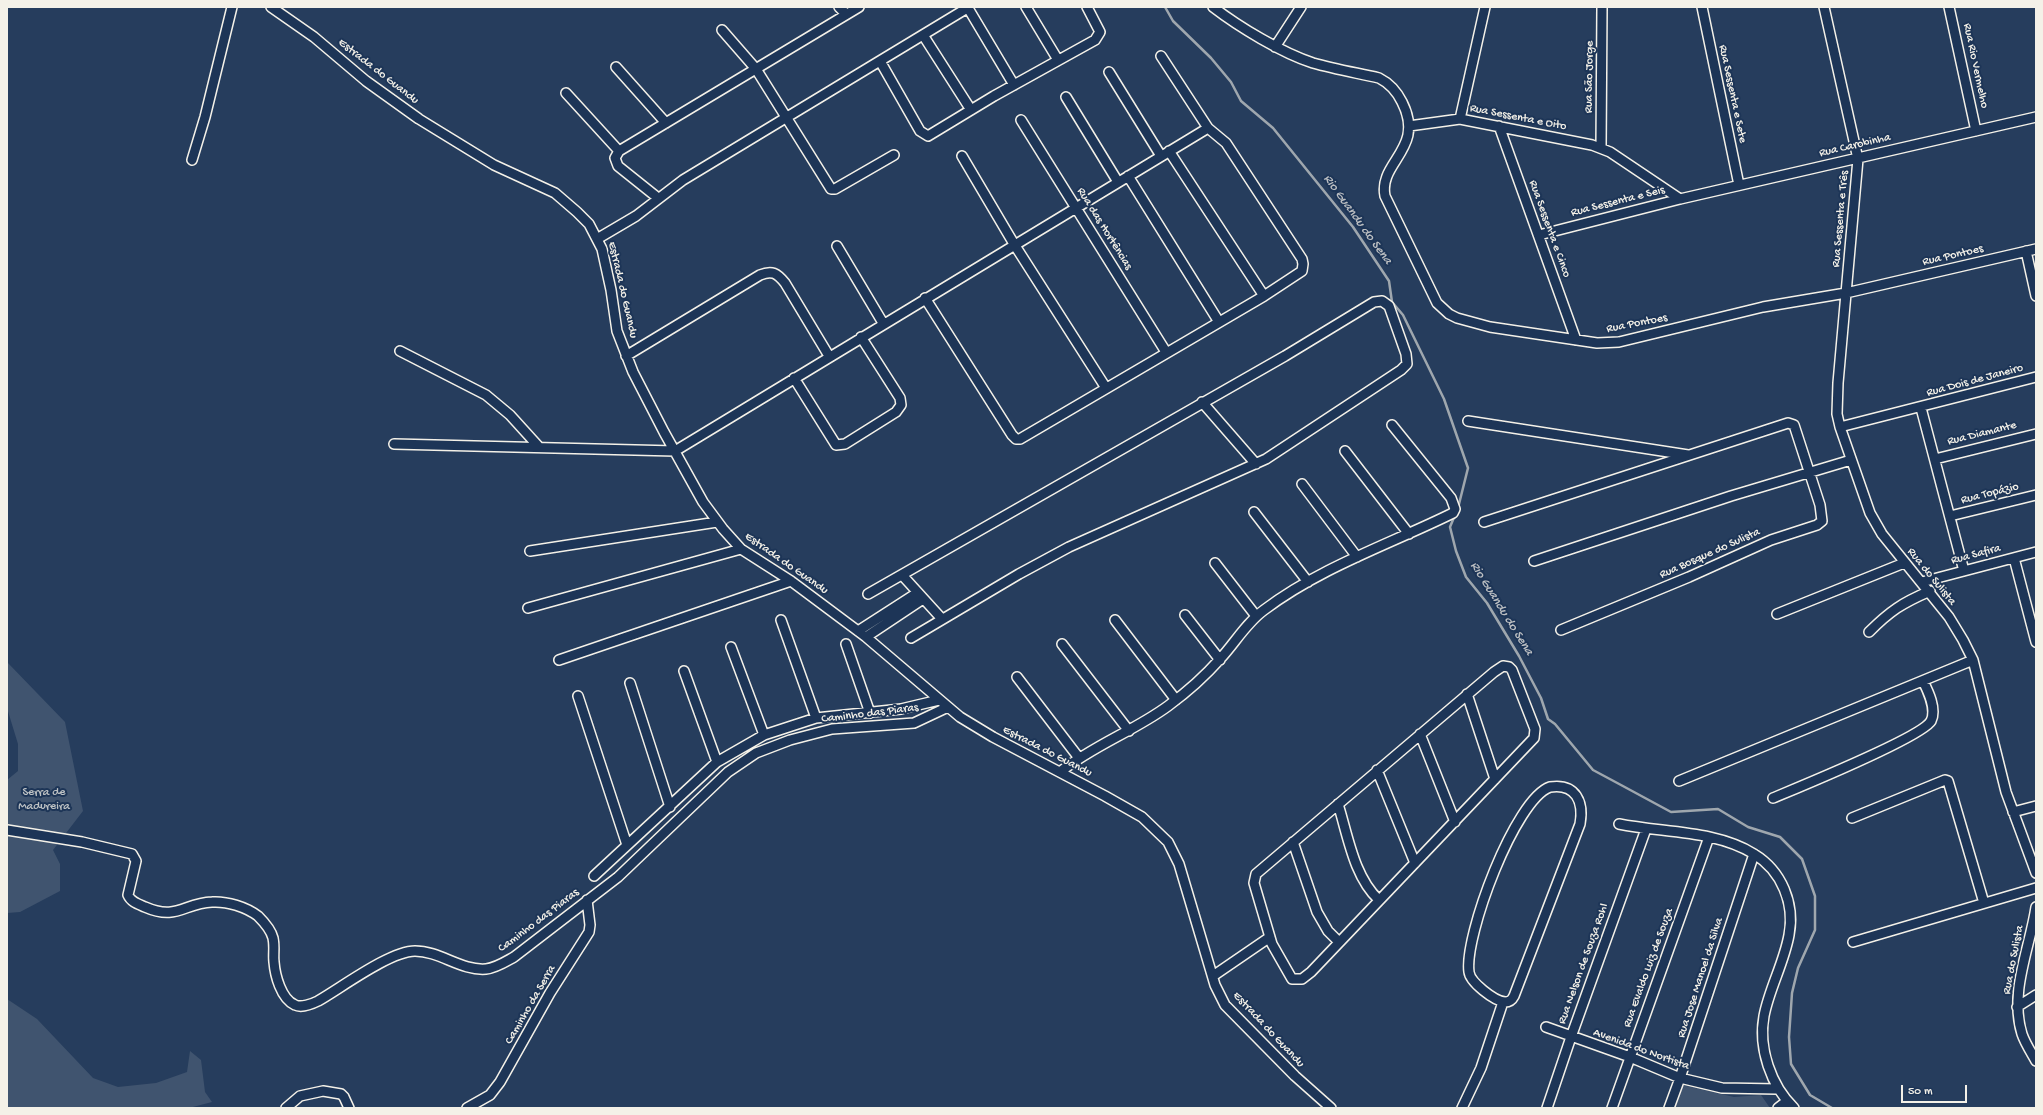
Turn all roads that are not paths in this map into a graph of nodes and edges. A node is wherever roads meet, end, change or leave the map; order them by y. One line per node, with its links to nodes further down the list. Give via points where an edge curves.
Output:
1 (232, 7): 44 (street)
2 (271, 7): 52 (street, Estrada do Guandu, via 314,37 389,99 425,123 494,165 540,185 564,200 589,224)
3 (839, 7): 15 (street)
4 (859, 7): 15 (street)
5 (969, 7): 17 (street); 25 (street)
6 (1026, 7): 20 (street)
7 (1087, 7): 20 (street, via 1098,26 1099,35 1095,40)
8 (1213, 7): 18 (street)
9 (1301, 7): 18 (street)
10 (1484, 7): 31 (street)
11 (1602, 7): 38 (street, Rua São Jorge)
12 (1702, 7): 47 (street, Rua Sessenta e Sete)
13 (1824, 7): 43 (street, Rua Sessenta e Três)
14 (1949, 7): 37 (street, Rua Rio Vermelho)
15 (846, 14): 23 (street)
16 (722, 30): 23 (street)
17 (923, 35): 21 (street); 28 (street)
18 (1275, 47): 34 (street, via 1312,63 1385,81 1401,100)
19 (1161, 56): 36 (street)
20 (1058, 60): 25 (street)
21 (880, 61): 28 (street, via 925,136 933,135); 30 (street)
22 (616, 67): 33 (street)
23 (756, 69): 30 (street); 33 (street)
24 (1109, 72): 40 (street)
25 (1014, 85): 28 (street)
26 (566, 93): 39 (street)
27 (1066, 97): 46 (street)
28 (971, 110)
29 (2036, 117): 37 (street, Rua Carobinha)
30 (785, 118): 41 (street, via 832,189); 48 (street)
31 (1460, 119): 34 (street, Rua Sessenta e Oito); 35 (street, Rua Sessenta e Oito)
32 (1021, 120): 50 (street, Rua das Hortências)
33 (666, 123): 39 (street)
34 (1409, 126): 64 (street, Rua Pontoes, via 1400,156 1387,176 1384,192 1387,203 1438,303 1449,314 1469,322)
35 (1499, 126): 38 (street, Rua Sessenta e Oito); 51 (street, Rua Sessenta e Cinco)
36 (1208, 128): 40 (street); 58 (street, via 1226,143 1302,259 1302,271)
37 (1976, 131): 43 (street, Rua Carobinha)
38 (1601, 148): 49 (street, Rua Sessenta e Oito, via 1639,170)
39 (619, 151): 48 (street, via 615,158 618,166)
40 (1166, 153): 45 (street); 58 (street)
41 (894, 155)
42 (962, 156): 53 (street)
43 (1858, 158): 47 (street, Rua Carobinha); 57 (street, Rua Sessenta e Três)
44 (192, 160)
45 (1128, 176): 46 (street); 61 (street)
46 (1118, 182): 50 (street)
47 (1739, 185): 49 (street, Rua Carobinha)
48 (658, 198): 52 (street, via 636,216)
49 (1680, 199): 51 (street, Rua Sessenta e Seis)
50 (1076, 207): 53 (street); 66 (street, Rua das Hortências)
51 (1539, 235): 64 (street, Rua Sessenta e Cinco)
52 (597, 239): 67 (street, Estrada do Guandu, via 607,270 617,331)
53 (1014, 244): 60 (street); 71 (street)
54 (837, 246): 62 (street)
55 (2036, 249): 56 (street, Rua Pontoes)
56 (2026, 251): 57 (street, Rua Pontoes); 59 (street)
57 (1846, 293): 64 (street, Rua Pontoes, via 1763,307 1631,340 1608,343); 76 (street, Rua do Sulista, via 1838,383)
58 (1264, 296): 61 (street)
59 (2036, 296)
60 (925, 298): 62 (street); 71 (street, via 1014,438 1025,438)
61 (1219, 322): 66 (street)
62 (883, 323): 63 (street)
63 (861, 337): 68 (street); 70 (street, via 900,398 901,405 896,412 839,445 833,442)
64 (1576, 340)
65 (400, 351): 79 (street, via 486,395 510,414)
66 (1166, 352): 71 (street)
67 (626, 356): 68 (street, via 760,275 771,272 779,275 785,283); 80 (street, Estrada do Guandu)
68 (829, 356): 70 (street)
69 (2036, 377): 73 (street, Rua Dois de Janeiro)
70 (794, 378): 80 (street)
71 (1106, 388)
72 (1202, 402): 85 (street); 85 (street, via 1374,302 1382,301 1388,306 1406,354 1405,367 1292,444); 103 (street)
73 (1921, 408): 76 (street, Rua Dois de Janeiro); 83 (street)
74 (1468, 421): 82 (street)
75 (1392, 424): 93 (street, via 1451,498 1456,509 1453,513)
76 (1840, 427): 84 (street, Rua do Sulista)
77 (2036, 434): 83 (street, Rua Diamante)
78 (394, 444): 79 (street)
79 (539, 447): 80 (street)
80 (674, 451): 91 (street, Estrada do Guandu)
81 (1345, 451): 93 (street)
82 (1690, 456): 86 (street, Rua Bosque do Sulista, via 1791,422 1796,429); 92 (street)
83 (1935, 459): 90 (street)
84 (1851, 460): 86 (street); 100 (street, Rua do Sulista, via 1870,513 1882,534)
85 (1256, 464): 114 (street, via 1069,547)
86 (1809, 472): 99 (street); 117 (street, Rua Bosque do Sulista, via 1822,517 1822,521 1817,525 1783,535)
87 (1302, 484): 97 (street)
88 (2036, 495): 90 (street, Rua Topázio)
89 (1254, 512): 105 (street)
90 (1950, 516): 102 (street)
91 (717, 522): 94 (street, Estrada do Guandu); 95 (street)
92 (1484, 522)
93 (1409, 534): 97 (street)
94 (742, 549): 104 (street, Estrada do Guandu); 110 (street)
95 (530, 551)
96 (2036, 552): 98 (street, Rua Safira)
97 (1358, 557): 105 (street)
98 (2014, 558): 102 (street, Rua Safira); 122 (street)
99 (1534, 561)
100 (1904, 562): 106 (street, Rua do Sulista); 111 (street)
101 (1215, 563): 113 (street)
102 (1964, 571): 106 (street, Rua Safira)
103 (902, 575): 108 (street); 109 (street)
104 (791, 581): 118 (street, Estrada do Guandu); 126 (street)
105 (1308, 582): 113 (street)
106 (1922, 582): 107 (street, Rua do Sulista)
107 (1930, 591): 119 (street, via 1904,602); 128 (street, Rua do Sulista, via 1964,640)
108 (868, 594)
109 (920, 596): 114 (street); 118 (street); 120 (street)
110 (528, 608)
111 (1777, 614)
112 (1185, 615): 127 (street)
113 (1256, 616): 127 (street)
114 (942, 619): 121 (street)
115 (780, 620): 139 (street)
116 (1115, 620): 136 (street)
117 (1561, 630)
118 (858, 631): 120 (street, Estrada do Guandu)
119 (1869, 632)
120 (866, 637): 135 (street, Estrada do Guandu)
121 (911, 638)
122 (2036, 642)
123 (846, 644): 138 (street)
124 (1062, 644): 140 (street)
125 (731, 647): 142 (street)
126 (559, 660)
127 (1220, 660): 136 (street)
128 (1973, 660): 131 (street); 153 (street, Rua do Sulista)
129 (684, 670): 144 (street)
130 (1017, 677): 143 (street)
131 (1923, 681): 148 (street); 149 (street, via 1932,706 1932,719 1929,724 1884,749)
132 (630, 683): 152 (street)
133 (1467, 694): 141 (street); 147 (street); 147 (street, via 1503,666 1509,667 1535,729 1534,738)
134 (578, 696): 161 (street)
135 (939, 700): 137 (street, Estrada do Guandu); 138 (street)
136 (1176, 700): 140 (street)
137 (948, 707): 146 (street, Estrada do Guandu, via 993,738); 167 (street, Caminho das Piaras, via 914,723 832,728 756,753 728,772 618,877)
138 (870, 713): 139 (street)
139 (816, 718): 142 (street)
140 (1129, 731): 143 (street)
141 (1420, 734): 145 (street); 155 (street)
142 (764, 735): 144 (street)
143 (1079, 758): 146 (street)
144 (717, 762): 152 (street)
145 (1377, 770): 150 (street); 163 (street)
146 (1060, 772): 174 (street, Estrada do Guandu, via 1142,817 1168,842 1179,864)
147 (1495, 779): 155 (street)
148 (1679, 781)
149 (1773, 798)
150 (1338, 804): 160 (street); 168 (street, via 1360,873 1365,884)
151 (2036, 806): 153 (street)
152 (670, 807): 161 (street)
153 (2012, 812): 164 (street, Rua do Sulista)
154 (1852, 818): 169 (street, via 1945,780 1948,781)
155 (1455, 822): 163 (street)
156 (1619, 824): 157 (street)
157 (1646, 829): 159 (street); 179 (street, Rua Nelson de Souza Rohl)
158 (7, 830): 167 (street, Caminho das Piaras, via 82,842 132,854 136,861 128,896 135,903 148,908 170,913 211,902 230,903 257,916 268,927 273,937 274,966 281,988 288,1000 295,1005 308,1005 318,1001 386,960 414,951 431,952 475,968 498,965 514,957)
159 (1709, 837): 162 (street); 180 (street, Rua Evaldo Luiz de Souza)
160 (1293, 842): 171 (street, via 1253,879); 172 (street, via 1317,912 1328,931)
161 (627, 845): 165 (street)
162 (1754, 854): 182 (street, Rua Jose Manoel da Silva); 183 (street, via 1770,867 1783,884 1789,901 1789,936 1764,1018 1763,1040)
163 (1415, 863): 168 (street)
164 (2036, 870)
165 (594, 876)
166 (2036, 888): 169 (street)
167 (587, 900): 187 (street, Caminho da Serra, via 589,932 550,993 500,1082 490,1095)
168 (1379, 900): 172 (street)
169 (1984, 903): 173 (street)
170 (2036, 907): 177 (street, Rua do Sulista, via 2018,991)
171 (1270, 937): 172 (street, via 1292,979 1297,980 1311,972); 174 (street)
172 (1339, 942)
173 (1853, 942)
174 (1213, 976): 188 (street, Estrada do Guandu, via 1230,1011)
175 (2036, 995): 177 (street)
176 (1503, 1002): 176 (street, via 1477,986 1469,972 1471,946 1487,892 1502,852 1536,796 1550,787 1570,789 1578,795 1581,806 1580,824 1514,996 1509,1002); 189 (street, via 1481,1068)
177 (2017, 1007): 181 (street, Rua do Sulista, via 2022,1034)
178 (1546, 1027): 179 (street, Avenida do Nortista)
179 (1571, 1037): 180 (street, Avenida do Nortista); 190 (street, Rua Nelson de Souza Rohl)
180 (1630, 1057): 182 (street, Avenida do Nortista); 191 (street, Rua Evaldo Luiz de Souza)
181 (2036, 1061)
182 (1680, 1078): 183 (street, Avenida do Nortista, via 1722,1088); 192 (street, Rua Jose Manoel da Silva)
183 (1777, 1089): 184 (street)
184 (1790, 1105): 193 (street)
185 (286, 1108): 186 (street, via 300,1096 323,1091 341,1094)
186 (349, 1108)
187 (467, 1108)
188 (1330, 1108)
189 (1462, 1108)
190 (1548, 1108)
191 (1612, 1108)
192 (1669, 1108)
193 (1778, 1108)

